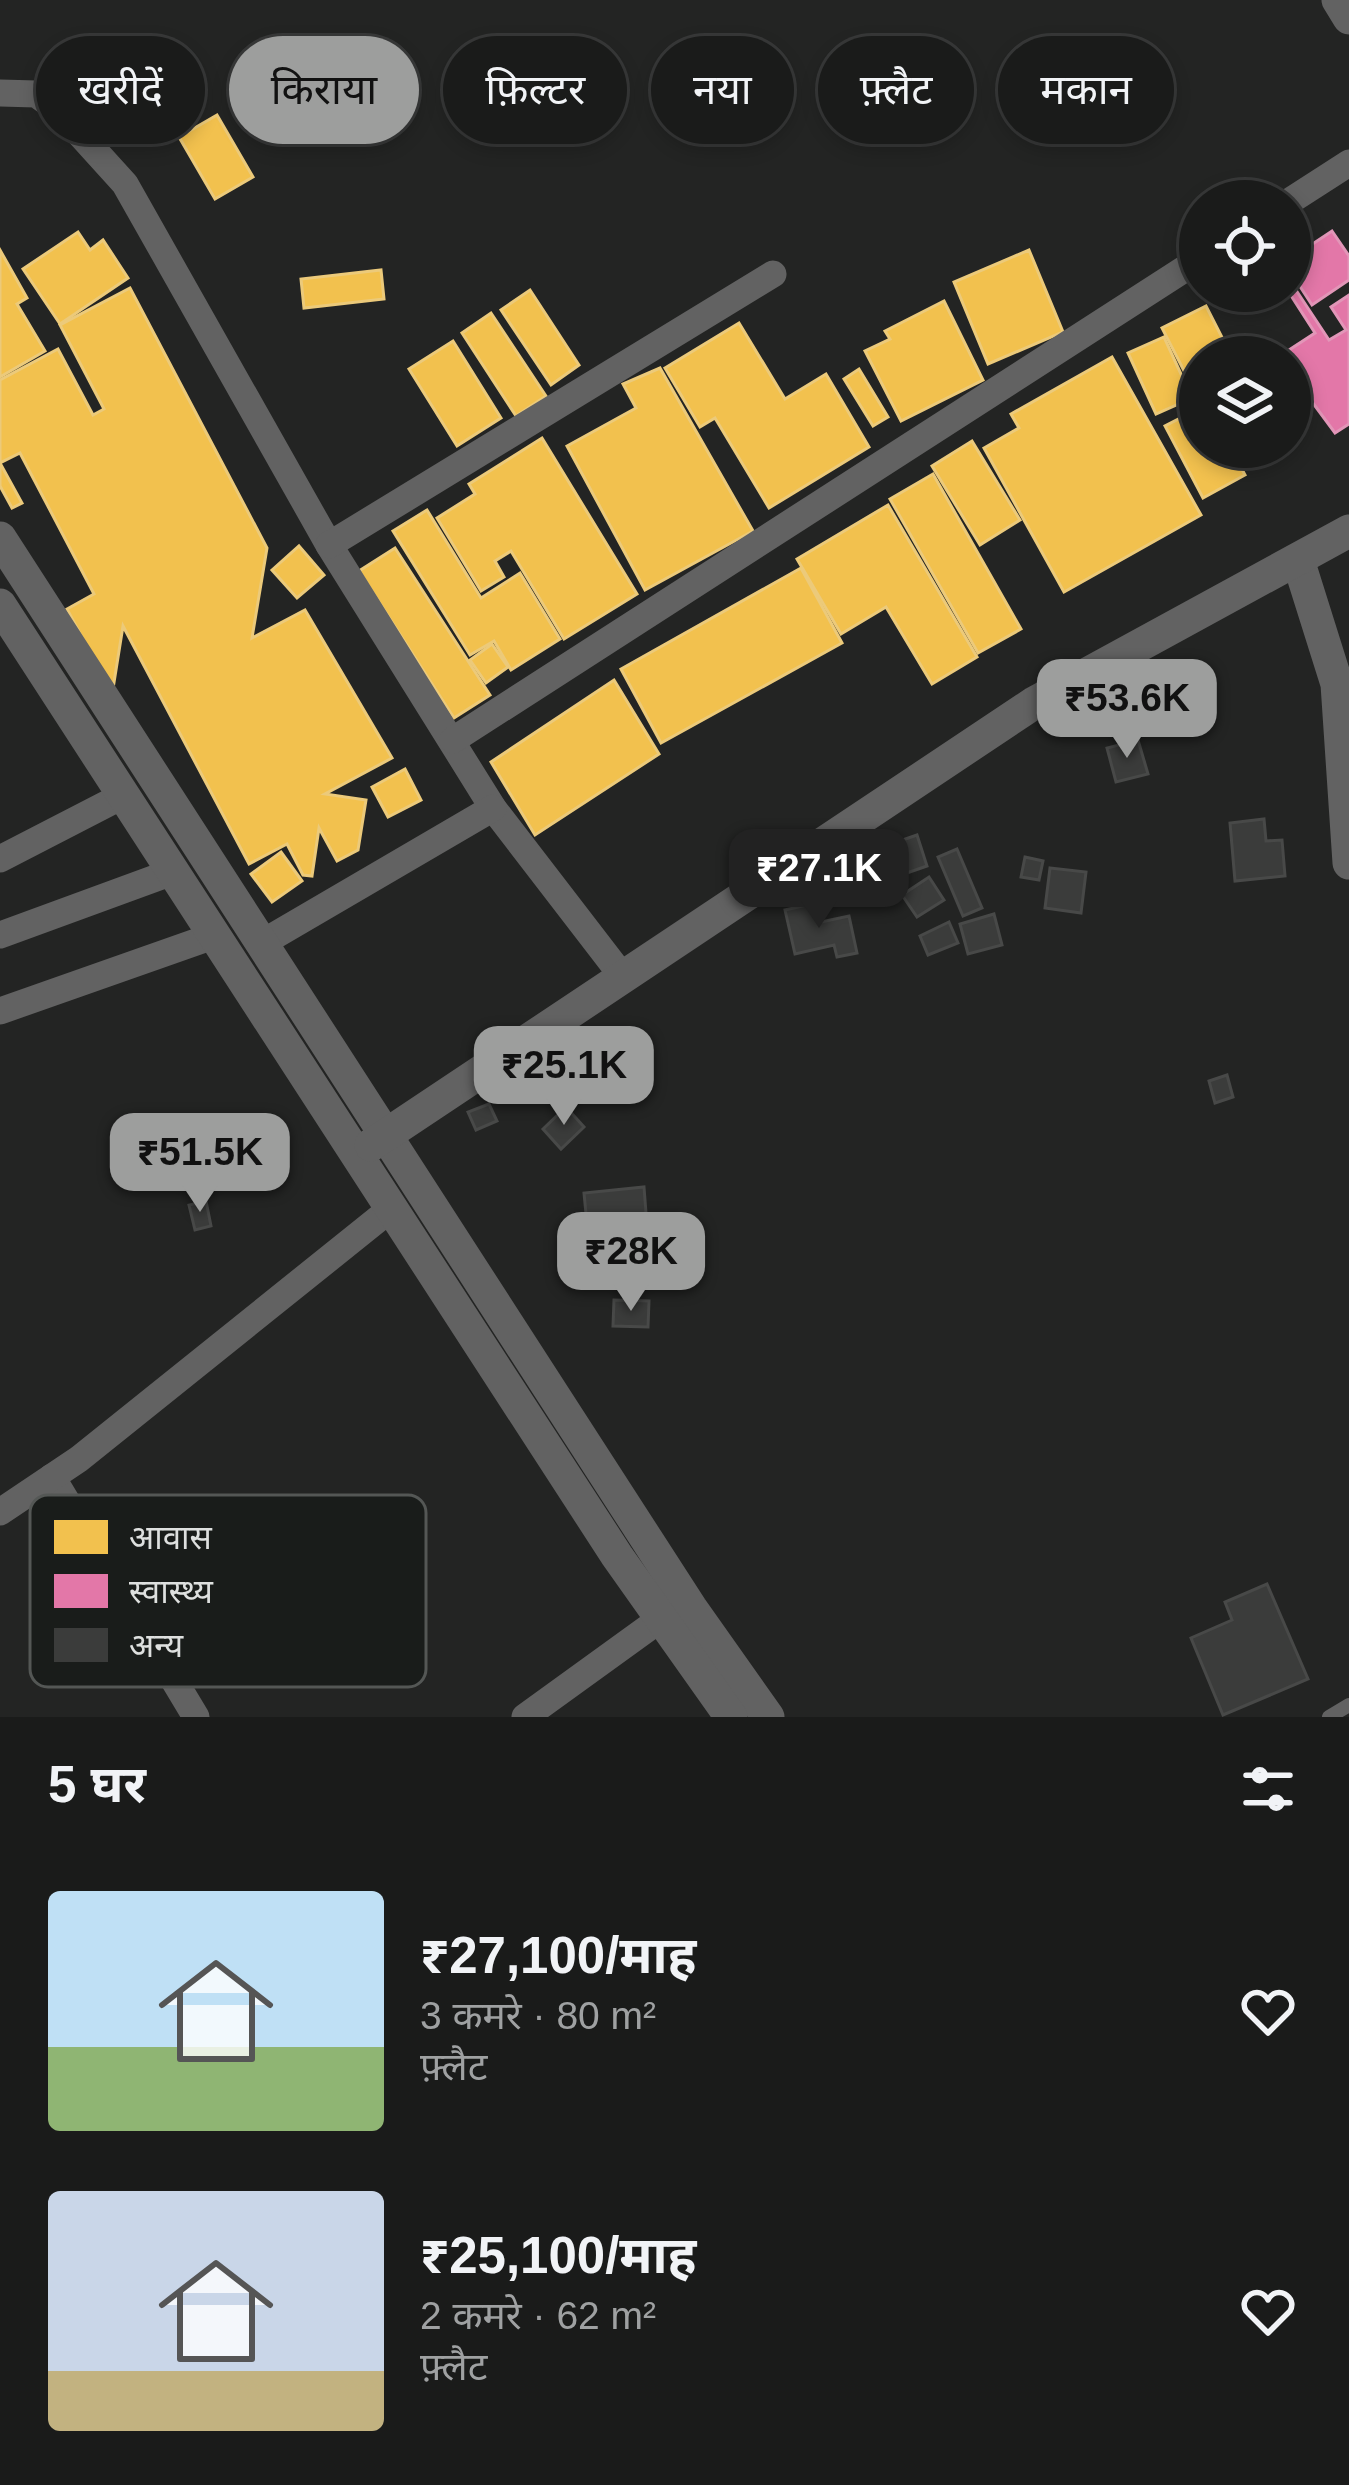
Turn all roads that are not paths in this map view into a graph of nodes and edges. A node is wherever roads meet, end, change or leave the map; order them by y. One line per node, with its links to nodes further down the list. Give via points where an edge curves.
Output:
1 (1338, 0): 2 (street)
2 (1349, 18)
3 (0, 93): 10 (street, via 36,94 57,109 125,184)
4 (1349, 164): 5 (street)
5 (1311, 188)
6 (1179, 273): 13 (street)
7 (773, 274): 10 (street)
8 (1349, 531): 11 (street)
9 (0, 538): 21 (street)
10 (329, 545): 13 (street)
11 (1298, 560): 17 (street, via 1337,684); 22 (street, via 1034,703)
12 (0, 605): 14 (street)
13 (454, 740): 15 (street)
14 (124, 795): 16 (street); 18 (street)
15 (493, 808): 21 (street); 22 (street)
16 (0, 859)
17 (1349, 863)
18 (175, 871): 19 (street); 20 (street)
19 (0, 935)
20 (216, 935): 23 (street); 25 (street)
21 (262, 943): 24 (street)
22 (623, 977): 24 (street)
23 (0, 1011)
24 (387, 1133): 25 (street); 30 (street)
25 (359, 1154): 26 (street)
26 (393, 1207): 27 (street); 30 (street)
27 (52, 1477): 28 (street); 29 (street)
28 (63, 1495)
29 (0, 1512)
30 (674, 1609): 34 (street); 35 (street); 36 (street)
31 (178, 1687): 33 (street)
32 (1349, 1705): 37 (lane)
33 (196, 1717)
34 (525, 1717)
35 (731, 1717)
36 (768, 1717)
37 (1329, 1717)

